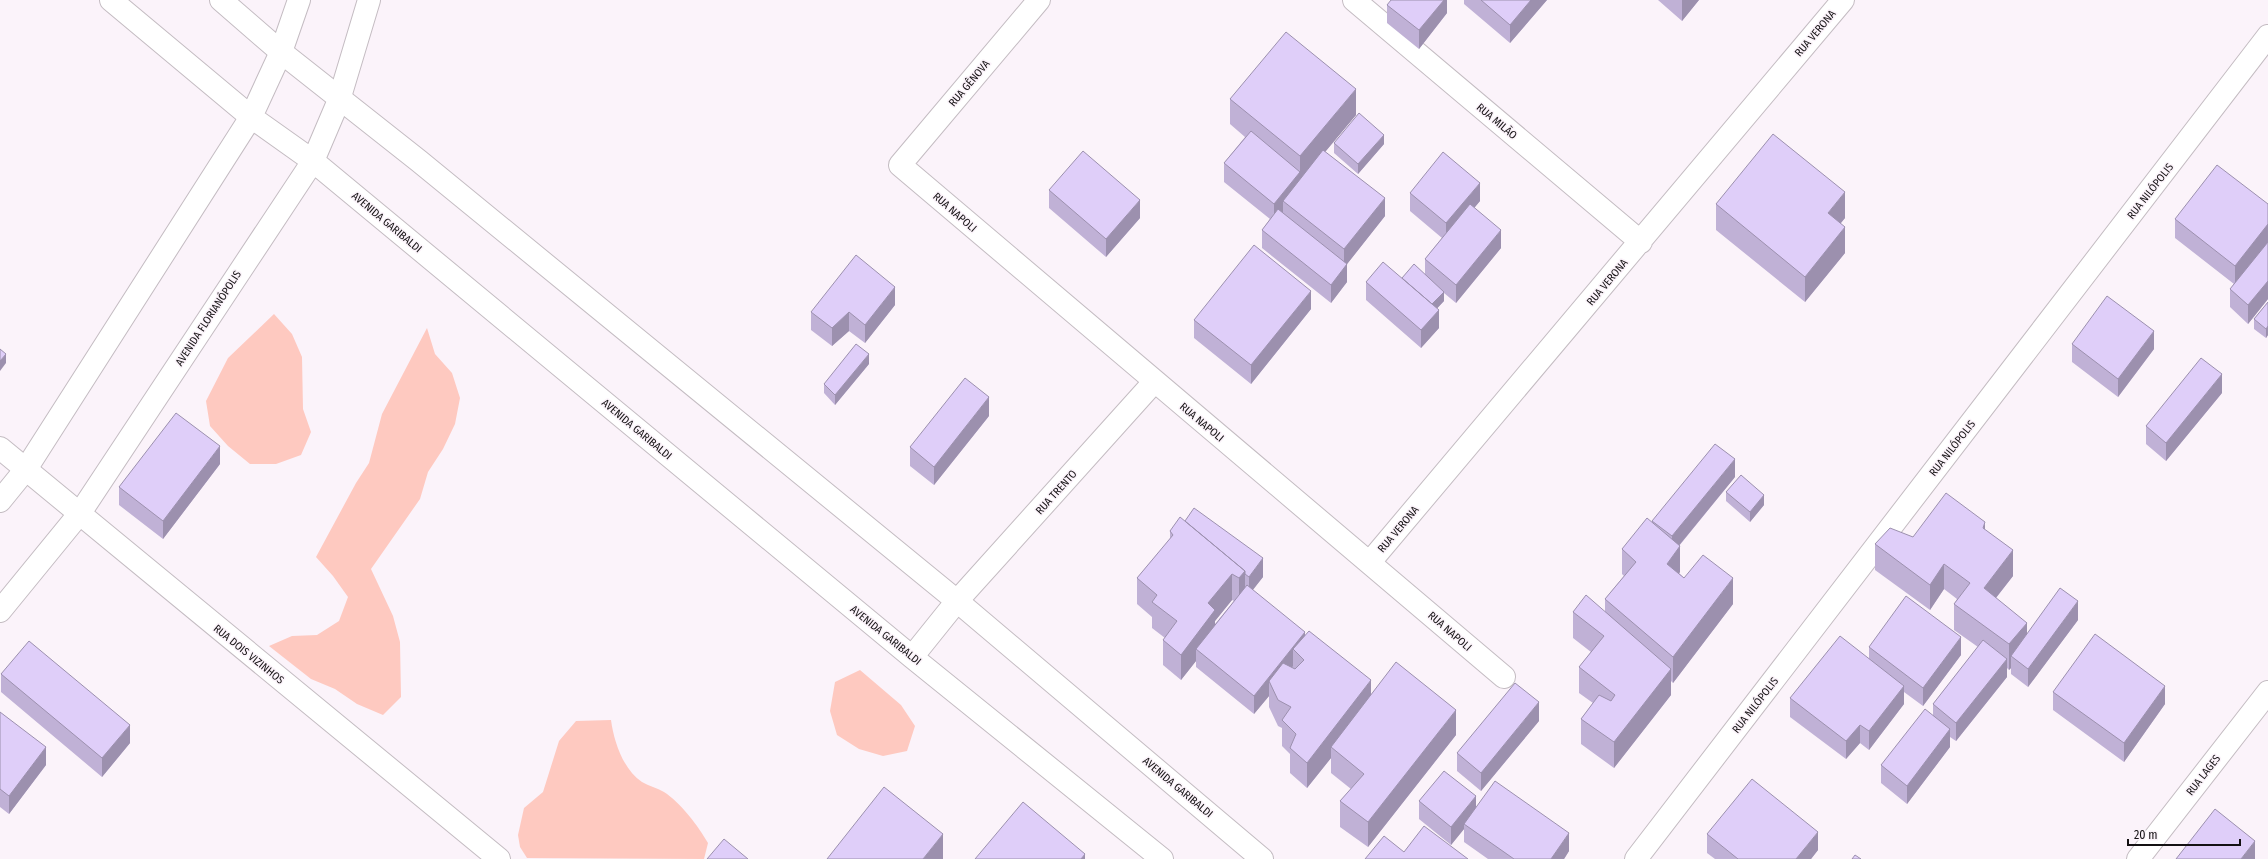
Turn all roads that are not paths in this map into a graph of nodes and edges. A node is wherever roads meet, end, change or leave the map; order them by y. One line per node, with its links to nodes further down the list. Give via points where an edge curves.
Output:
1 (111, 0): 11 (street, AVENIDA GARIBALDI)
2 (221, 0): 9 (street, AVENIDA GARIBALDI)
3 (300, 0): 9 (street)
4 (369, 0): 10 (street, AVENIDA FLORIANÓPOLIS)
5 (1039, 0): 13 (street, RUA GÊNOVA)
6 (1354, 0): 14 (street, RUA MILÃO)
7 (1843, 0): 14 (street, RUA VERONA)
8 (2268, 36): 29 (street, RUA NILÓPOLIS)
9 (281, 52): 10 (street, AVENIDA GARIBALDI); 11 (street)
10 (339, 100): 12 (street, AVENIDA FLORIANÓPOLIS); 21 (street, AVENIDA GARIBALDI, via 419,161)
11 (252, 117): 12 (street, AVENIDA GARIBALDI); 17 (street)
12 (313, 161): 19 (street, AVENIDA FLORIANÓPOLIS); 23 (street, AVENIDA GARIBALDI)
13 (900, 165): 15 (street, RUA NAPOLI)
14 (1641, 242): 20 (street, RUA VERONA)
15 (1154, 382): 20 (street, RUA NAPOLI); 21 (street, RUA TRENTO)
16 (0, 448): 17 (street, RUA DOIS VIZINHOS)
17 (26, 469): 18 (street); 19 (street, RUA DOIS VIZINHOS)
18 (0, 501)
19 (80, 513): 22 (street, AVENIDA FLORIANÓPOLIS); 26 (street, RUA DOIS VIZINHOS)
20 (1370, 562): 24 (street, RUA NAPOLI)
21 (957, 601): 23 (street, RUA TRENTO); 28 (street, AVENIDA GARIBALDI)
22 (0, 611)
23 (912, 657): 27 (street, AVENIDA GARIBALDI)
24 (1504, 677)
25 (2268, 692): 30 (street, RUA LAGES)
26 (499, 859)
27 (1162, 859)
28 (1262, 859)
29 (1636, 859)
30 (2138, 859)

